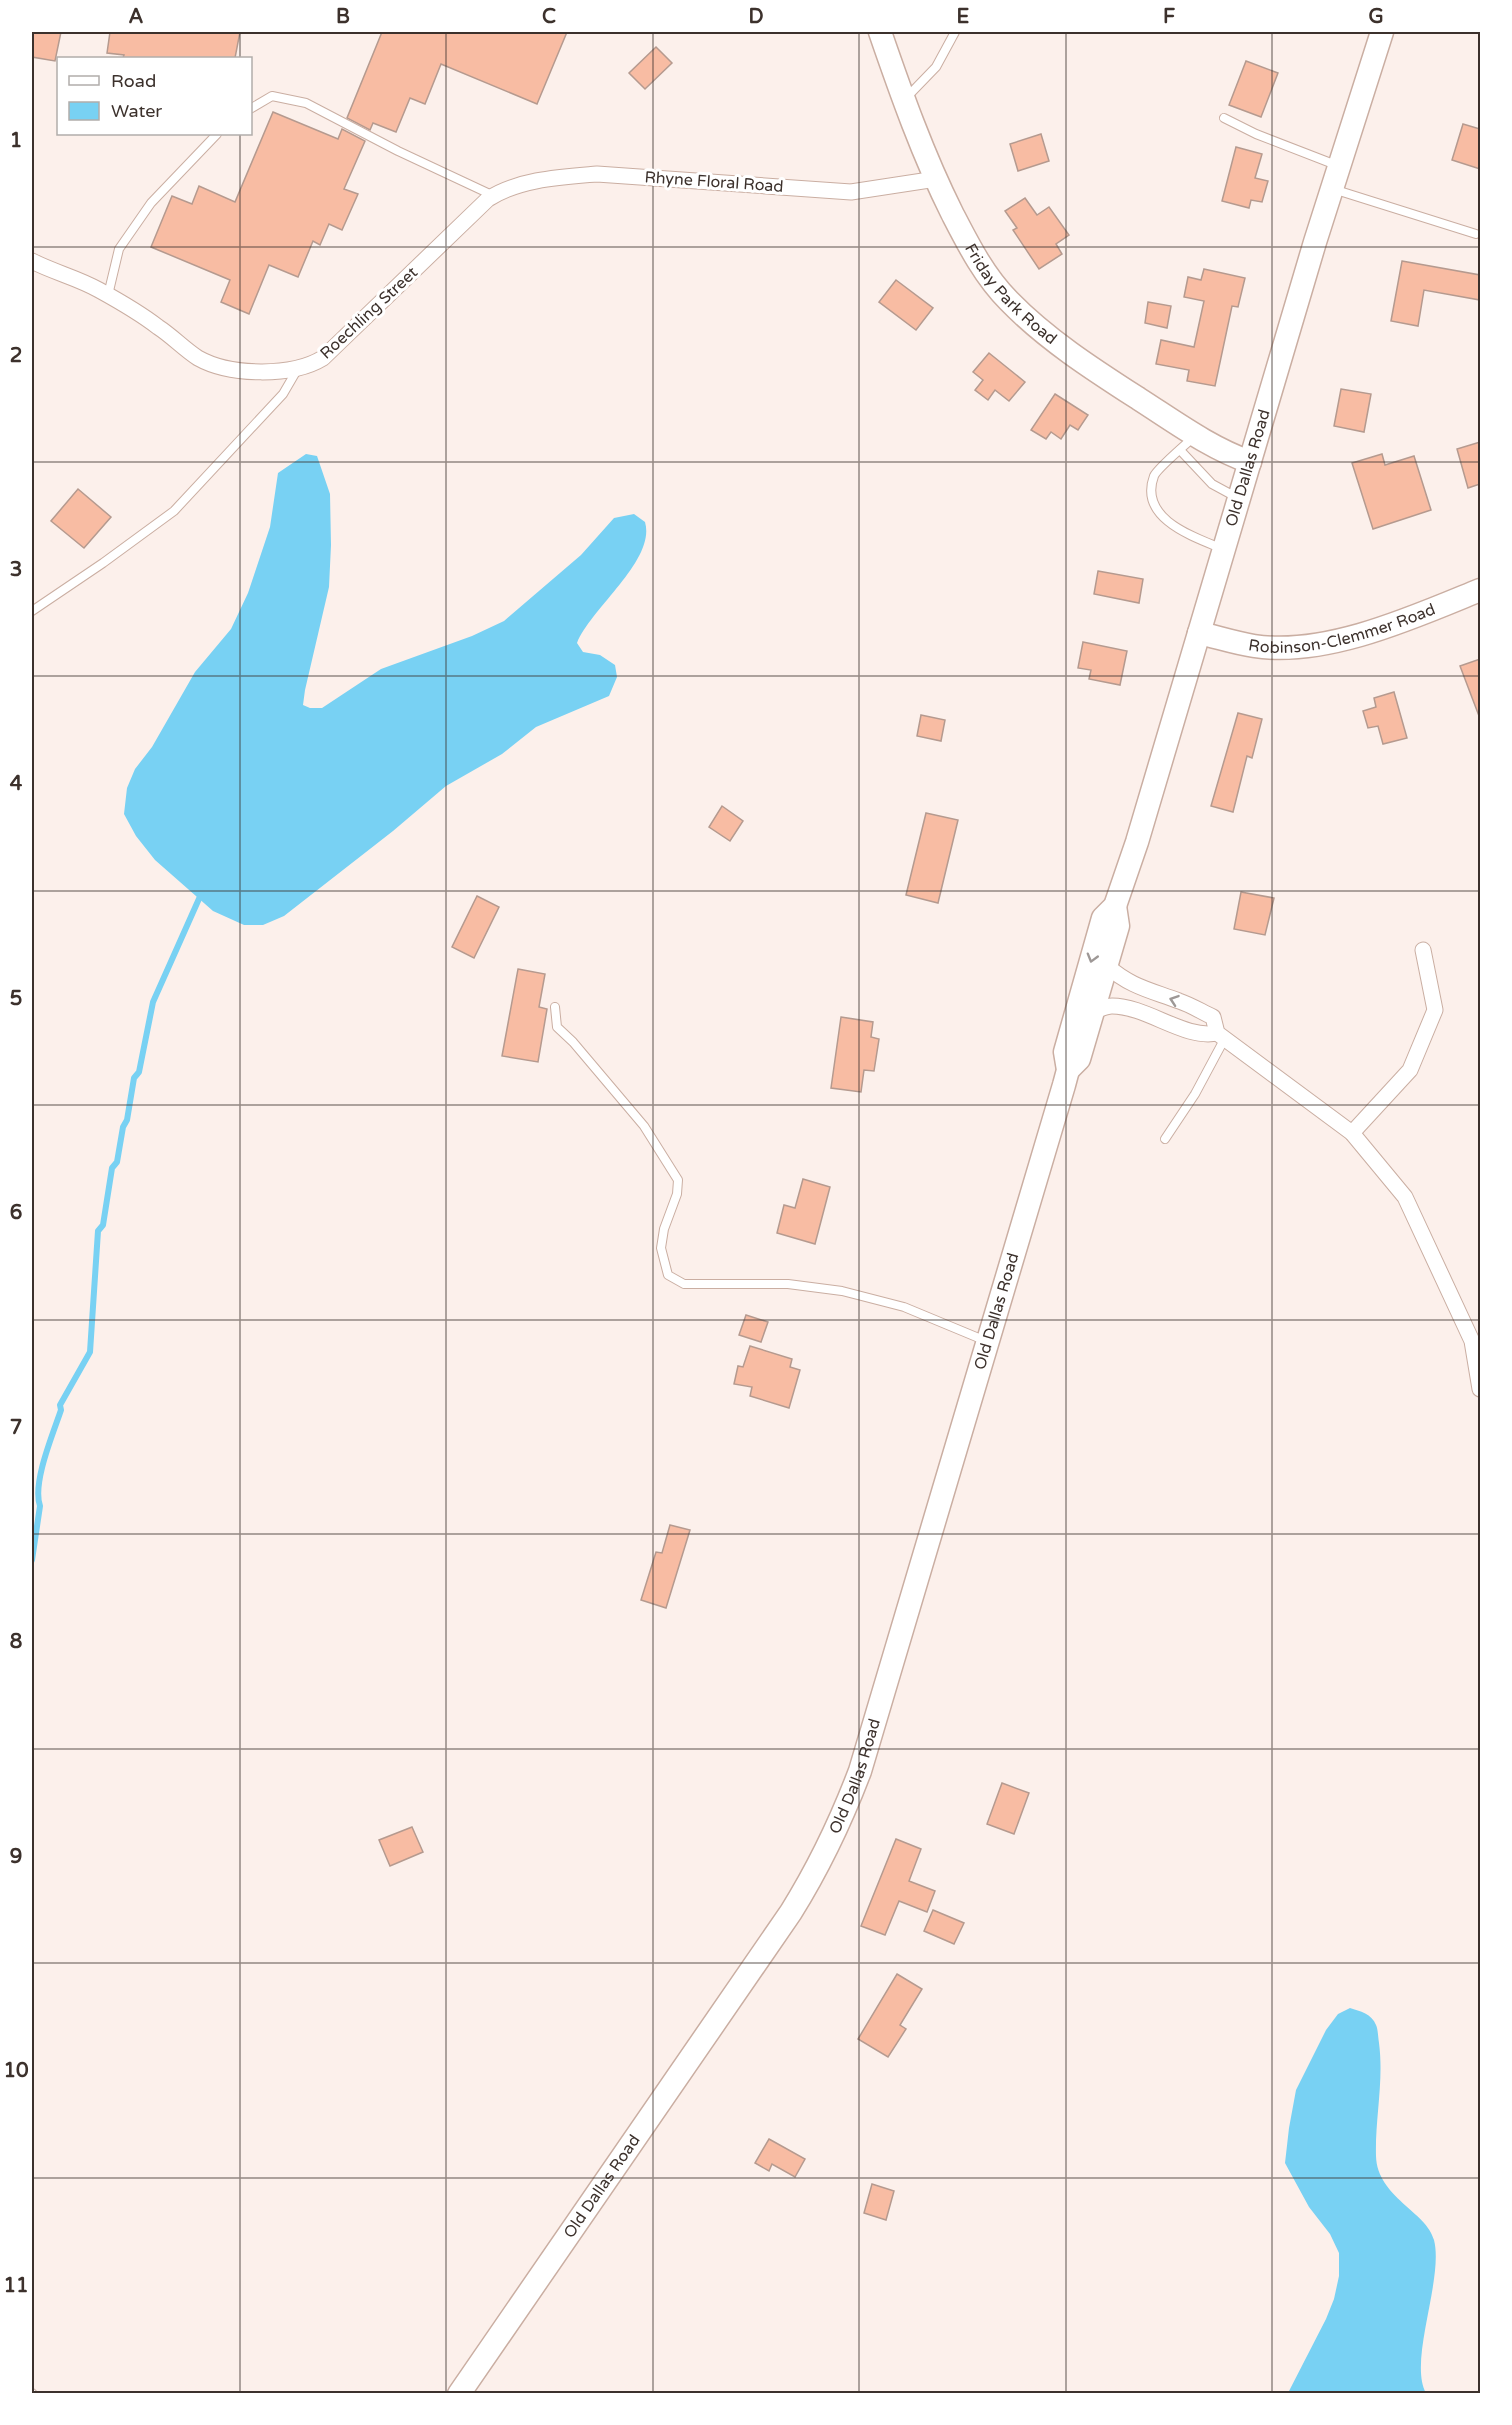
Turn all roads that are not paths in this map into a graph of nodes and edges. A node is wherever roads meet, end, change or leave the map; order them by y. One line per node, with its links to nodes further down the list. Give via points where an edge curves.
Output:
1 (880, 32): 4 (main road, Friday Park Road)
2 (955, 32): 4 (lane, via 936,67)
3 (1382, 32): 8 (main road, Old Dallas Road)
4 (904, 100): 9 (main road, Friday Park Road)
5 (252, 108): 11 (lane, via 272,96 306,103)
6 (1224, 118): 8 (lane)
7 (216, 135): 14 (lane, via 151,203 119,249)
8 (1338, 166): 10 (main road, Old Dallas Road)
9 (936, 179): 11 (street, Rhyne Floral Road, via 851,192 597,174 513,187); 16 (main road, Friday Park Road, via 967,242 1008,300 1047,336)
10 (1331, 189): 12 (lane); 17 (main road, Old Dallas Road)
11 (494, 196): 15 (street, Roechling Street, via 323,358)
12 (1476, 234)
13 (32, 261): 14 (street, Roechling Street)
14 (108, 295): 15 (street, Roechling Street, via 212,364 249,371)
15 (297, 370): 21 (lane, via 276,402 174,511)
16 (1188, 443): 17 (main road, Friday Park Road); 18 (lane, via 1212,484); 19 (lane, via 1154,475 1152,495 1168,523)
17 (1250, 462): 18 (main road, Old Dallas Road)
18 (1239, 499): 19 (main road, Old Dallas Road)
19 (1224, 549): 22 (main road, Old Dallas Road)
20 (1480, 590): 22 (main road, Robinson-Clemmer Road, via 1388,626 1319,644 1254,646)
21 (32, 611)
22 (1199, 633): 23 (main road, Old Dallas Road)
23 (1115, 906): 25 (main road, Old Dallas Road, via 1119,924); 29 (main road, Old Dallas Road, one-way to 29, via 1103,918 1065,1052)
24 (1423, 950): 30 (street, via 1435,1010 1410,1070)
25 (1107, 966): 27 (main road, Old Dallas Road); 28 (street, one-way to 25, via 1214,1017 1123,980)
26 (555, 1007): 33 (lane, via 557,1027 644,1126 678,1180 661,1248 668,1275 684,1284 788,1284 842,1291 904,1307)
27 (1094, 1011): 28 (street, via 1111,1006 1204,1035); 29 (main road, Old Dallas Road, via 1079,1059)
28 (1221, 1035): 30 (street); 31 (lane, via 1196,1094)
29 (1068, 1070): 33 (main road, Old Dallas Road)
30 (1352, 1134): 32 (street, via 1406,1197)
31 (1165, 1139)
32 (1476, 1340): 34 (street)
33 (988, 1342): 35 (main road, Old Dallas Road, via 860,1771 835,1834 791,1912)
34 (1480, 1389)
35 (459, 2394)

